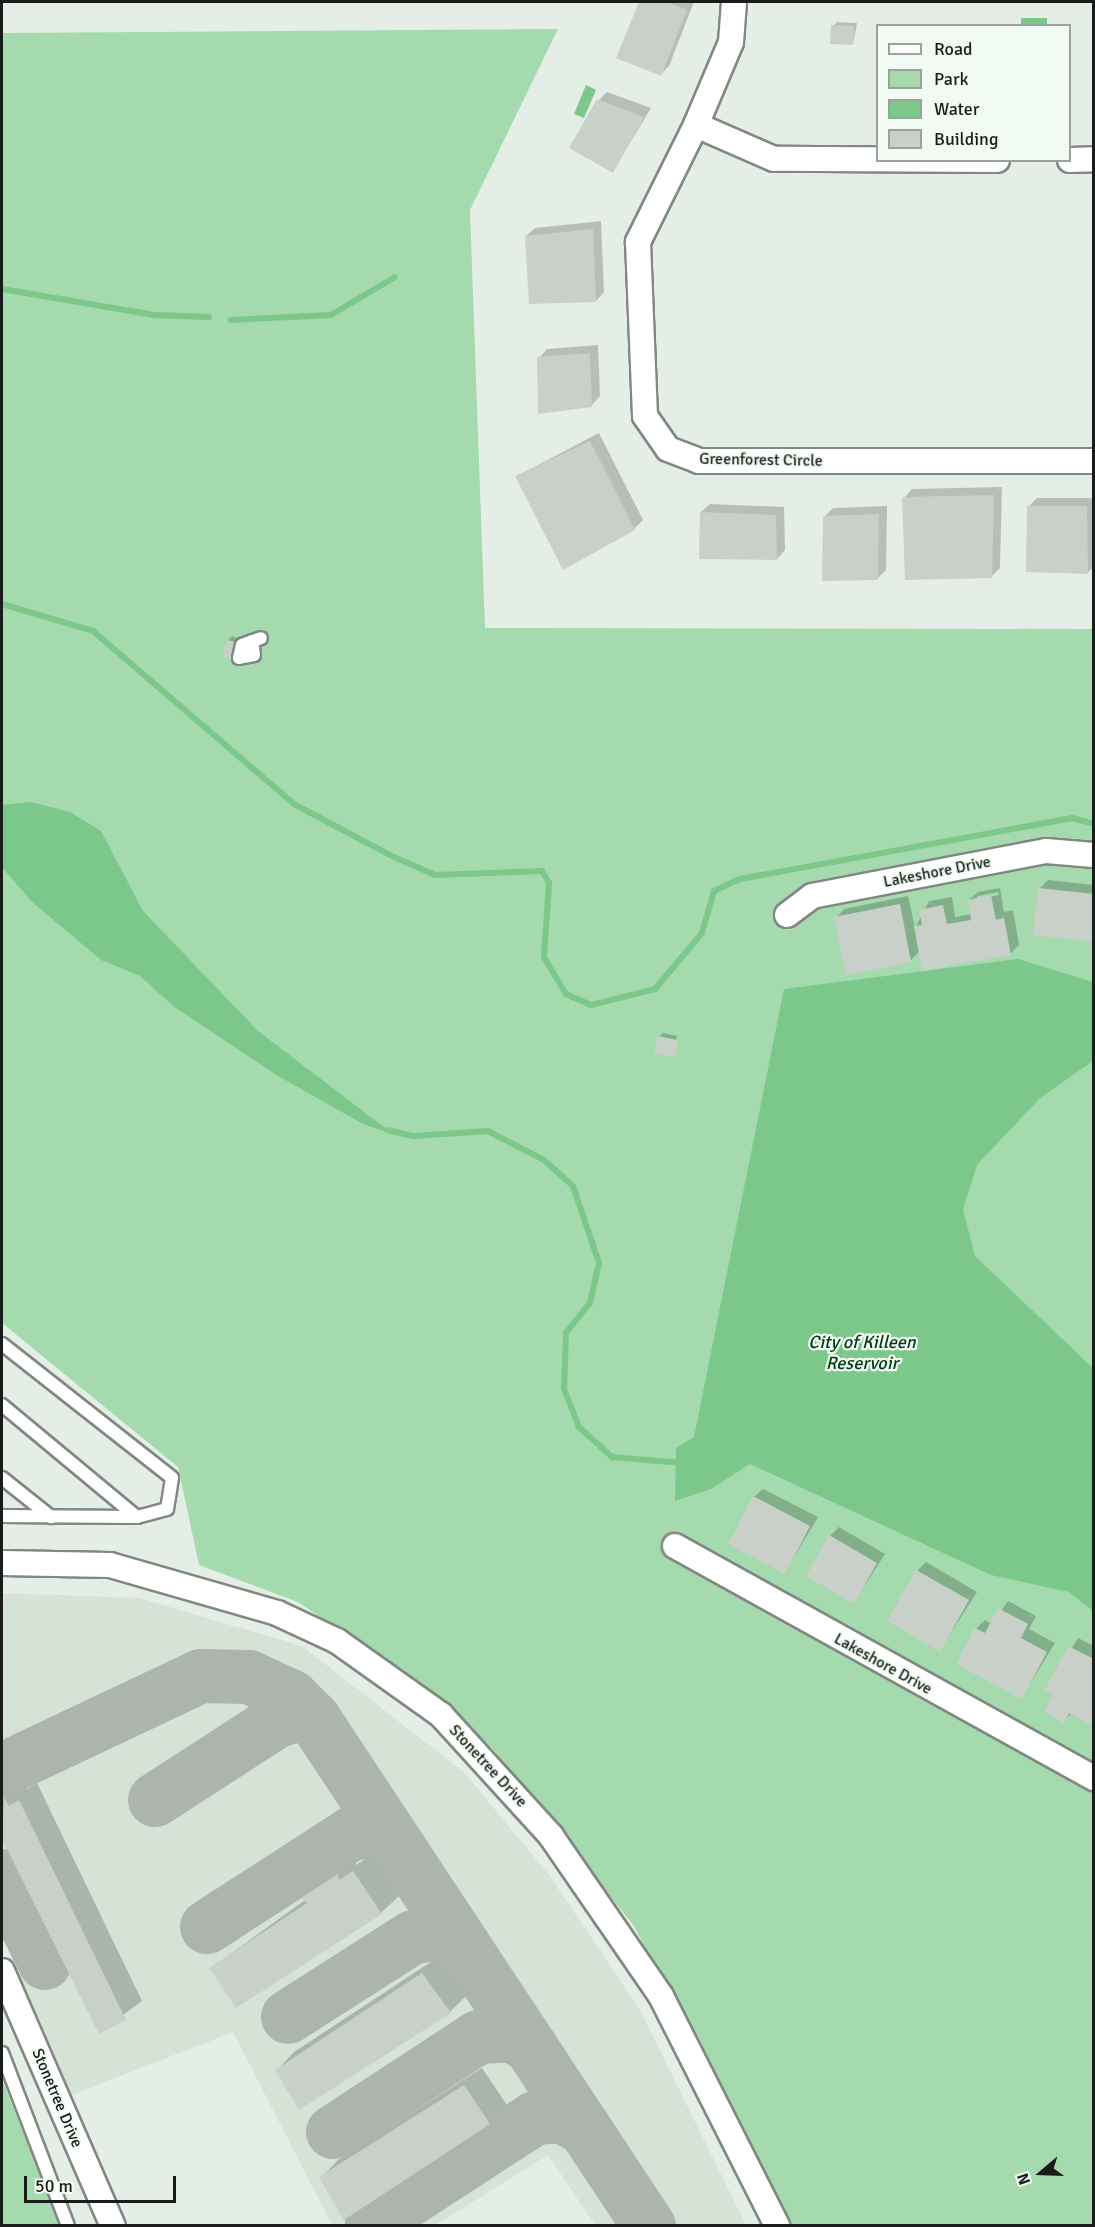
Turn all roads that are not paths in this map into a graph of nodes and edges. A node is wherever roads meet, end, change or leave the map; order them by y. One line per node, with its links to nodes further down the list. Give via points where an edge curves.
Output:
1 (735, 2): 2 (street, Greenforest Circle, via 731,42)
2 (696, 124): 3 (street, via 774,159); 6 (street, Greenforest Circle, via 638,242 645,416 668,449 699,461)
3 (876, 159)
4 (1094, 159): 5 (street)
5 (1071, 160)
6 (1094, 461)
7 (1094, 855): 8 (street, Lakeshore Drive, via 1046,851 812,896)
8 (787, 915)
9 (2, 1344): 14 (lane, via 172,1478 167,1509)
10 (2, 1406): 14 (lane)
11 (2, 1478): 13 (lane)
12 (2, 1516): 13 (lane)
13 (51, 1517): 14 (lane)
14 (137, 1517)
15 (675, 1546): 17 (street, Lakeshore Drive)
16 (2, 1563): 22 (street, Stonetree Drive, via 110,1565 277,1613 337,1641 441,1715 551,1836 661,1996)
17 (1094, 1778)
18 (2, 1971): 21 (street, Stonetree Drive)
19 (2, 2053): 20 (lane)
20 (68, 2226)
21 (112, 2226)
22 (777, 2226)

